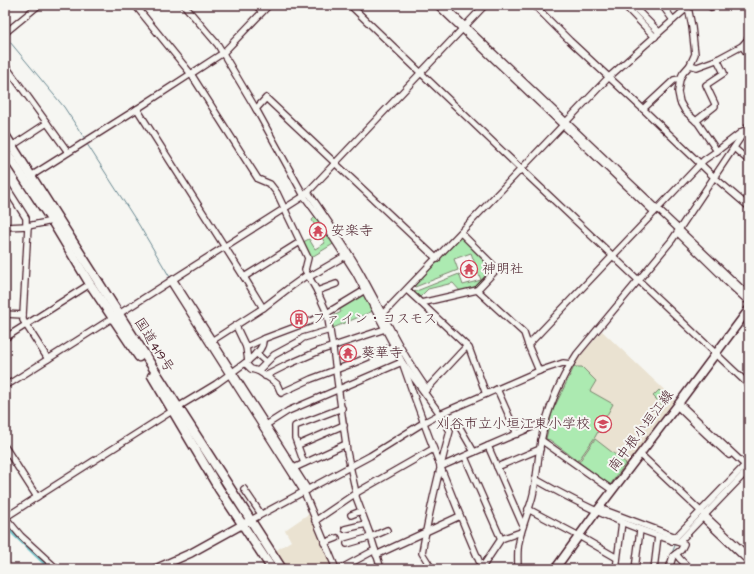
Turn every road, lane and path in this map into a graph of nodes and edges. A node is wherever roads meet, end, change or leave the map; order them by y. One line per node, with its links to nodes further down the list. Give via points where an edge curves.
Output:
1 (39, 5): 18 (street)
2 (135, 5): 28 (street)
3 (184, 5): 22 (street)
4 (256, 5): 15 (street)
5 (269, 5): 15 (street)
6 (350, 5): 27 (street)
7 (437, 5): 17 (street)
8 (444, 5): 17 (street)
9 (486, 5): 17 (street)
10 (534, 5): 29 (street)
11 (624, 5): 19 (street)
12 (632, 5): 19 (street)
13 (662, 5): 16 (street)
14 (689, 6): 16 (street); 26 (street, via 695,54)
15 (262, 12): 22 (street)
16 (673, 20): 19 (street)
17 (464, 28): 27 (street); 36 (street)
18 (6, 33)
19 (657, 34): 29 (street)
20 (749, 38): 21 (street)
21 (742, 46): 23 (street); 24 (street)
22 (223, 53): 28 (street); 32 (street)
23 (749, 56)
24 (717, 59): 26 (street, via 698,67); 34 (street, via 724,73 706,85 715,106)
25 (5, 65): 35 (street)
26 (690, 65): 30 (street)
27 (421, 73): 44 (street); 46 (street)
28 (191, 74): 31 (street); 52 (street, via 258,179 270,184)
29 (608, 77): 33 (street); 36 (street)
30 (680, 79): 33 (street, via 674,80); 34 (street, via 680,102)
31 (137, 109): 42 (street); 60 (street)
32 (256, 109): 44 (street, via 266,98); 50 (street)
33 (643, 109): 45 (street)
34 (696, 121): 41 (street)
35 (47, 123): 40 (street); 42 (street)
36 (565, 123): 46 (street); 53 (street)
37 (748, 126): 39 (street); 41 (street)
38 (5, 135): 40 (highway, 国道419号)
39 (734, 148): 43 (street); 48 (street)
40 (7, 149): 47 (highway, 国道419号); 54 (highway, 国道419号)
41 (717, 151): 45 (street)
42 (68, 152): 47 (street)
43 (749, 161)
44 (336, 163): 50 (street); 63 (street)
45 (701, 163): 48 (street); 53 (street)
46 (521, 169): 58 (street); 62 (street)
47 (31, 176): 82 (highway, 国道419号)
48 (714, 177): 51 (street); 57 (street)
49 (5, 185): 56 (street, via 26,218)
50 (306, 194): 52 (street); 61 (street); 83 (street, via 335,230 360,271)
51 (749, 207)
52 (284, 209): 59 (street); 60 (street)
53 (656, 210): 57 (street); 62 (street)
54 (52, 221): 56 (street); 68 (highway, 国道419号)
55 (5, 226): 56 (street)
56 (27, 226): 81 (street)
57 (678, 231): 67 (street); 74 (street); 75 (street)
58 (460, 233): 63 (street); 72 (street, via 497,269)
59 (300, 242): 64 (street); 65 (street, via 308,258 305,270)
60 (225, 246): 64 (street); 66 (street)
61 (346, 256): 65 (street); 70 (street)
62 (613, 256): 67 (street); 91 (street)
63 (437, 259): 71 (street)
64 (244, 276): 77 (street)
65 (308, 276): 73 (street); 77 (street)
66 (171, 280): 82 (street); 90 (street)
67 (639, 280): 97 (street); 102 (street)
68 (90, 284): 82 (highway, 国道419号); 84 (street)
69 (336, 284): 73 (street)
70 (364, 290): 79 (street); 83 (street)
71 (407, 290): 76 (street); 83 (street)
72 (478, 290): 76 (street); 91 (street, via 524,333)
73 (317, 291): 79 (street)
74 (749, 296)
75 (749, 302)
76 (421, 303): 94 (street)
77 (263, 308): 85 (street)
78 (749, 309): 97 (main road, 南中根小垣江線)
79 (327, 313): 87 (street); 89 (street)
80 (5, 314): 81 (street)
81 (23, 315): 84 (street)
82 (116, 316): 98 (street); 116 (highway, 国道419号)
83 (381, 316): 86 (street); 112 (street)
84 (27, 325): 88 (street); 98 (street)
85 (236, 326): 90 (street); 95 (street)
86 (385, 329): 92 (street); 93 (street)
87 (330, 330): 92 (street); 100 (street, via 303,338)
88 (5, 338)
89 (263, 339): 95 (street); 96 (street, via 262,348)
90 (211, 342): 106 (street)
91 (528, 345): 105 (street)
92 (333, 346): 103 (street); 107 (street)
93 (394, 346): 101 (street); 103 (street)
94 (467, 346): 112 (street); 113 (street)
95 (246, 347): 99 (street)
96 (256, 353): 99 (street); 100 (street)
97 (716, 353): 109 (street); 114 (main road, 南中根小垣江線)
98 (48, 359): 108 (street)
99 (247, 362): 104 (street, via 251,369); 106 (street)
100 (266, 362): 104 (street)
101 (402, 362): 111 (street); 112 (street); 119 (street)
102 (571, 364): 105 (street, via 563,363); 118 (street)
103 (336, 370): 107 (street, via 281,393 277,384); 111 (street)
104 (258, 371): 107 (street)
105 (539, 371): 110 (street)
106 (231, 373): 116 (street); 121 (street)
107 (265, 376)
108 (5, 384)
109 (749, 385)
110 (497, 389): 113 (street); 123 (street)
111 (338, 390): 115 (street); 121 (street, via 288,411)
112 (425, 390): 117 (street)
113 (486, 394): 117 (street)
114 (678, 404): 132 (main road, 南中根小垣江線); 138 (street)
115 (342, 408): 120 (street); 126 (street, via 295,426)
116 (175, 409): 145 (street); 154 (highway, 国道419号); 158 (highway, 国道419号, via 219,489)
117 (440, 414): 119 (street); 136 (street, via 450,431)
118 (546, 421): 123 (street); 124 (street)
119 (423, 423): 129 (street); 135 (street)
120 (344, 425): 125 (street); 126 (street)
121 (265, 426): 139 (street)
122 (459, 426): 131 (street)
123 (517, 434): 127 (street)
124 (541, 440): 130 (street); 142 (street)
125 (346, 444): 134 (street); 135 (street)
126 (298, 445): 134 (street)
127 (488, 446): 131 (street); 137 (street)
128 (5, 447): 145 (street)
129 (433, 449): 136 (street); 144 (street)
130 (540, 449): 137 (street); 140 (street)
131 (474, 452): 133 (street)
132 (640, 454): 142 (main road, 南中根小垣江線); 150 (street)
133 (465, 457): 136 (street); 169 (street)
134 (304, 463): 139 (street)
135 (350, 467): 143 (street); 144 (street)
136 (440, 467): 152 (street); 163 (street)
137 (497, 467): 159 (street)
138 (747, 468): 150 (street)
139 (292, 469): 143 (street)
140 (535, 479): 146 (street); 147 (street, via 568,498)
141 (244, 489): 149 (street)
142 (612, 490): 147 (main road, 南中根小垣江線)
143 (306, 491): 149 (street); 155 (street)
144 (356, 493): 148 (street); 155 (street)
145 (37, 497): 153 (street)
146 (528, 510): 159 (street); 165 (street)
147 (598, 510): 156 (street); 165 (main road, 南中根小垣江線); 170 (street)
148 (361, 511): 151 (street); 157 (street)
149 (262, 514): 154 (street)
150 (703, 514): 170 (street); 175 (street); 177 (street)
151 (350, 515)
152 (460, 516): 163 (street); 186 (street)
153 (5, 517): 178 (street, via 21,536)
154 (251, 520): 158 (main road); 181 (highway, 国道419号)
155 (317, 520): 171 (street)
156 (622, 522): 162 (street); 176 (street)
157 (366, 524): 160 (street); 167 (street)
158 (243, 525): 179 (main road); 180 (highway, 国道419号)
159 (523, 526): 164 (street)
160 (346, 529)
161 (387, 530): 167 (street)
162 (640, 530): 166 (street); 190 (street)
163 (426, 532): 173 (street); 185 (street, via 422,554)
164 (521, 532): 169 (street); 187 (street)
165 (579, 536): 176 (street); 188 (main road, 南中根小垣江線)
166 (658, 536): 170 (street); 191 (street)
167 (371, 537): 172 (street); 173 (street)
168 (337, 538): 171 (street)
169 (501, 539): 186 (street)
170 (676, 541): 174 (street, via 684,544)
171 (326, 543): 182 (street)
172 (347, 544)
173 (376, 552): 183 (street); 184 (street)
174 (676, 554): 192 (street); 193 (street)
175 (749, 557)
176 (617, 558): 189 (street)
177 (749, 562)
178 (57, 569)
179 (155, 569)
180 (272, 569)
181 (282, 569)
182 (336, 569)
183 (340, 569)
184 (381, 569)
185 (432, 569)
186 (482, 569)
187 (518, 569)
188 (554, 569)
189 (616, 569)
190 (635, 569)
191 (654, 569)
192 (669, 569)
193 (690, 569)

